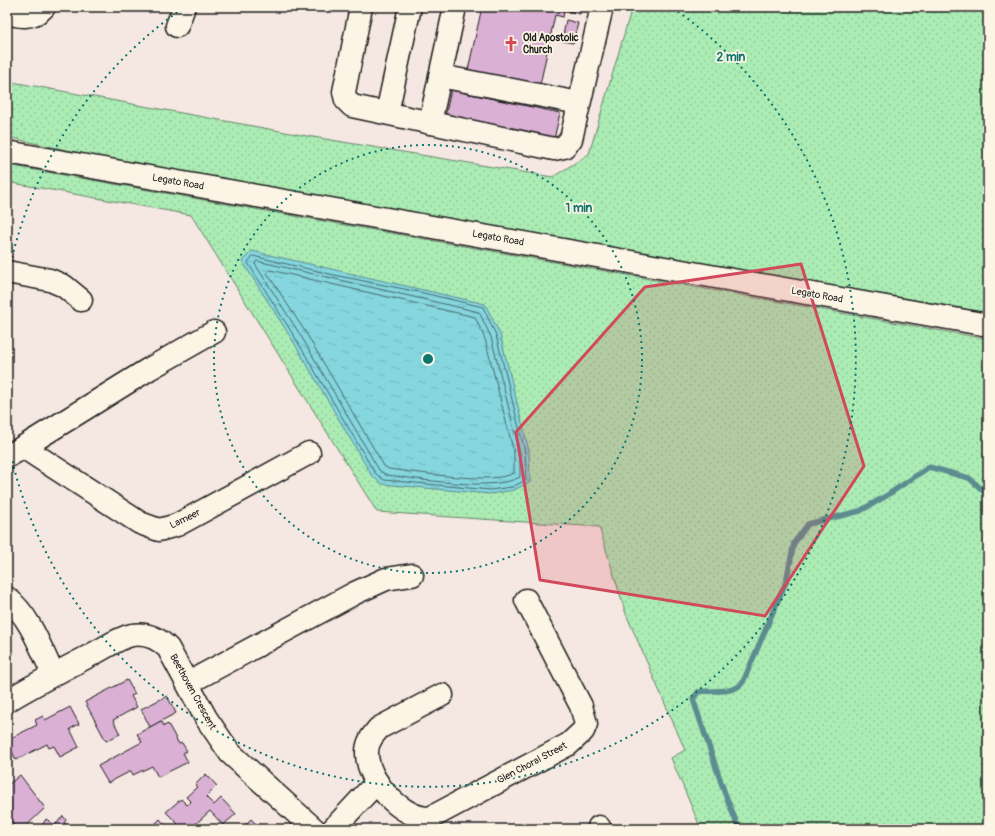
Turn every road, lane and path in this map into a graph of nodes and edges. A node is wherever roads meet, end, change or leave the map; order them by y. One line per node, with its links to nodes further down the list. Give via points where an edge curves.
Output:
1 (44, 7): 6 (street, via 40,11 19,17)
2 (362, 7): 9 (street, via 345,96 352,106)
3 (410, 7): 9 (street)
4 (455, 7): 7 (street)
5 (602, 7): 8 (street)
6 (7, 12)
7 (440, 76): 8 (street); 10 (street)
8 (579, 103): 10 (street, via 570,139 559,149)
9 (387, 113): 10 (street)
10 (430, 122)
11 (7, 152): 14 (street, Legato Road)
12 (7, 272): 13 (street, via 50,280 64,286)
13 (81, 300)
14 (988, 325)
15 (214, 332): 16 (street, Lameer)
16 (15, 452): 17 (street, Lameer, via 140,523 159,530 177,525)
17 (310, 453)
18 (412, 575): 22 (street, via 386,579 355,593)
19 (7, 598): 21 (street, via 30,628)
20 (526, 600): 25 (street, Glen Choral Street, via 581,706 586,724 583,731 568,744 430,818 416,817 405,811)
21 (54, 674): 22 (street, Beethoven Crescent, via 132,635 146,635 159,639 168,648); 24 (street, Beethoven Crescent)
22 (188, 683): 26 (street, Beethoven Crescent, via 206,718 230,752)
23 (442, 695): 25 (street, Glen Choral Street, via 373,734 367,752 368,762)
24 (7, 701)
25 (377, 782): 27 (street)
26 (314, 829)
27 (333, 829)

